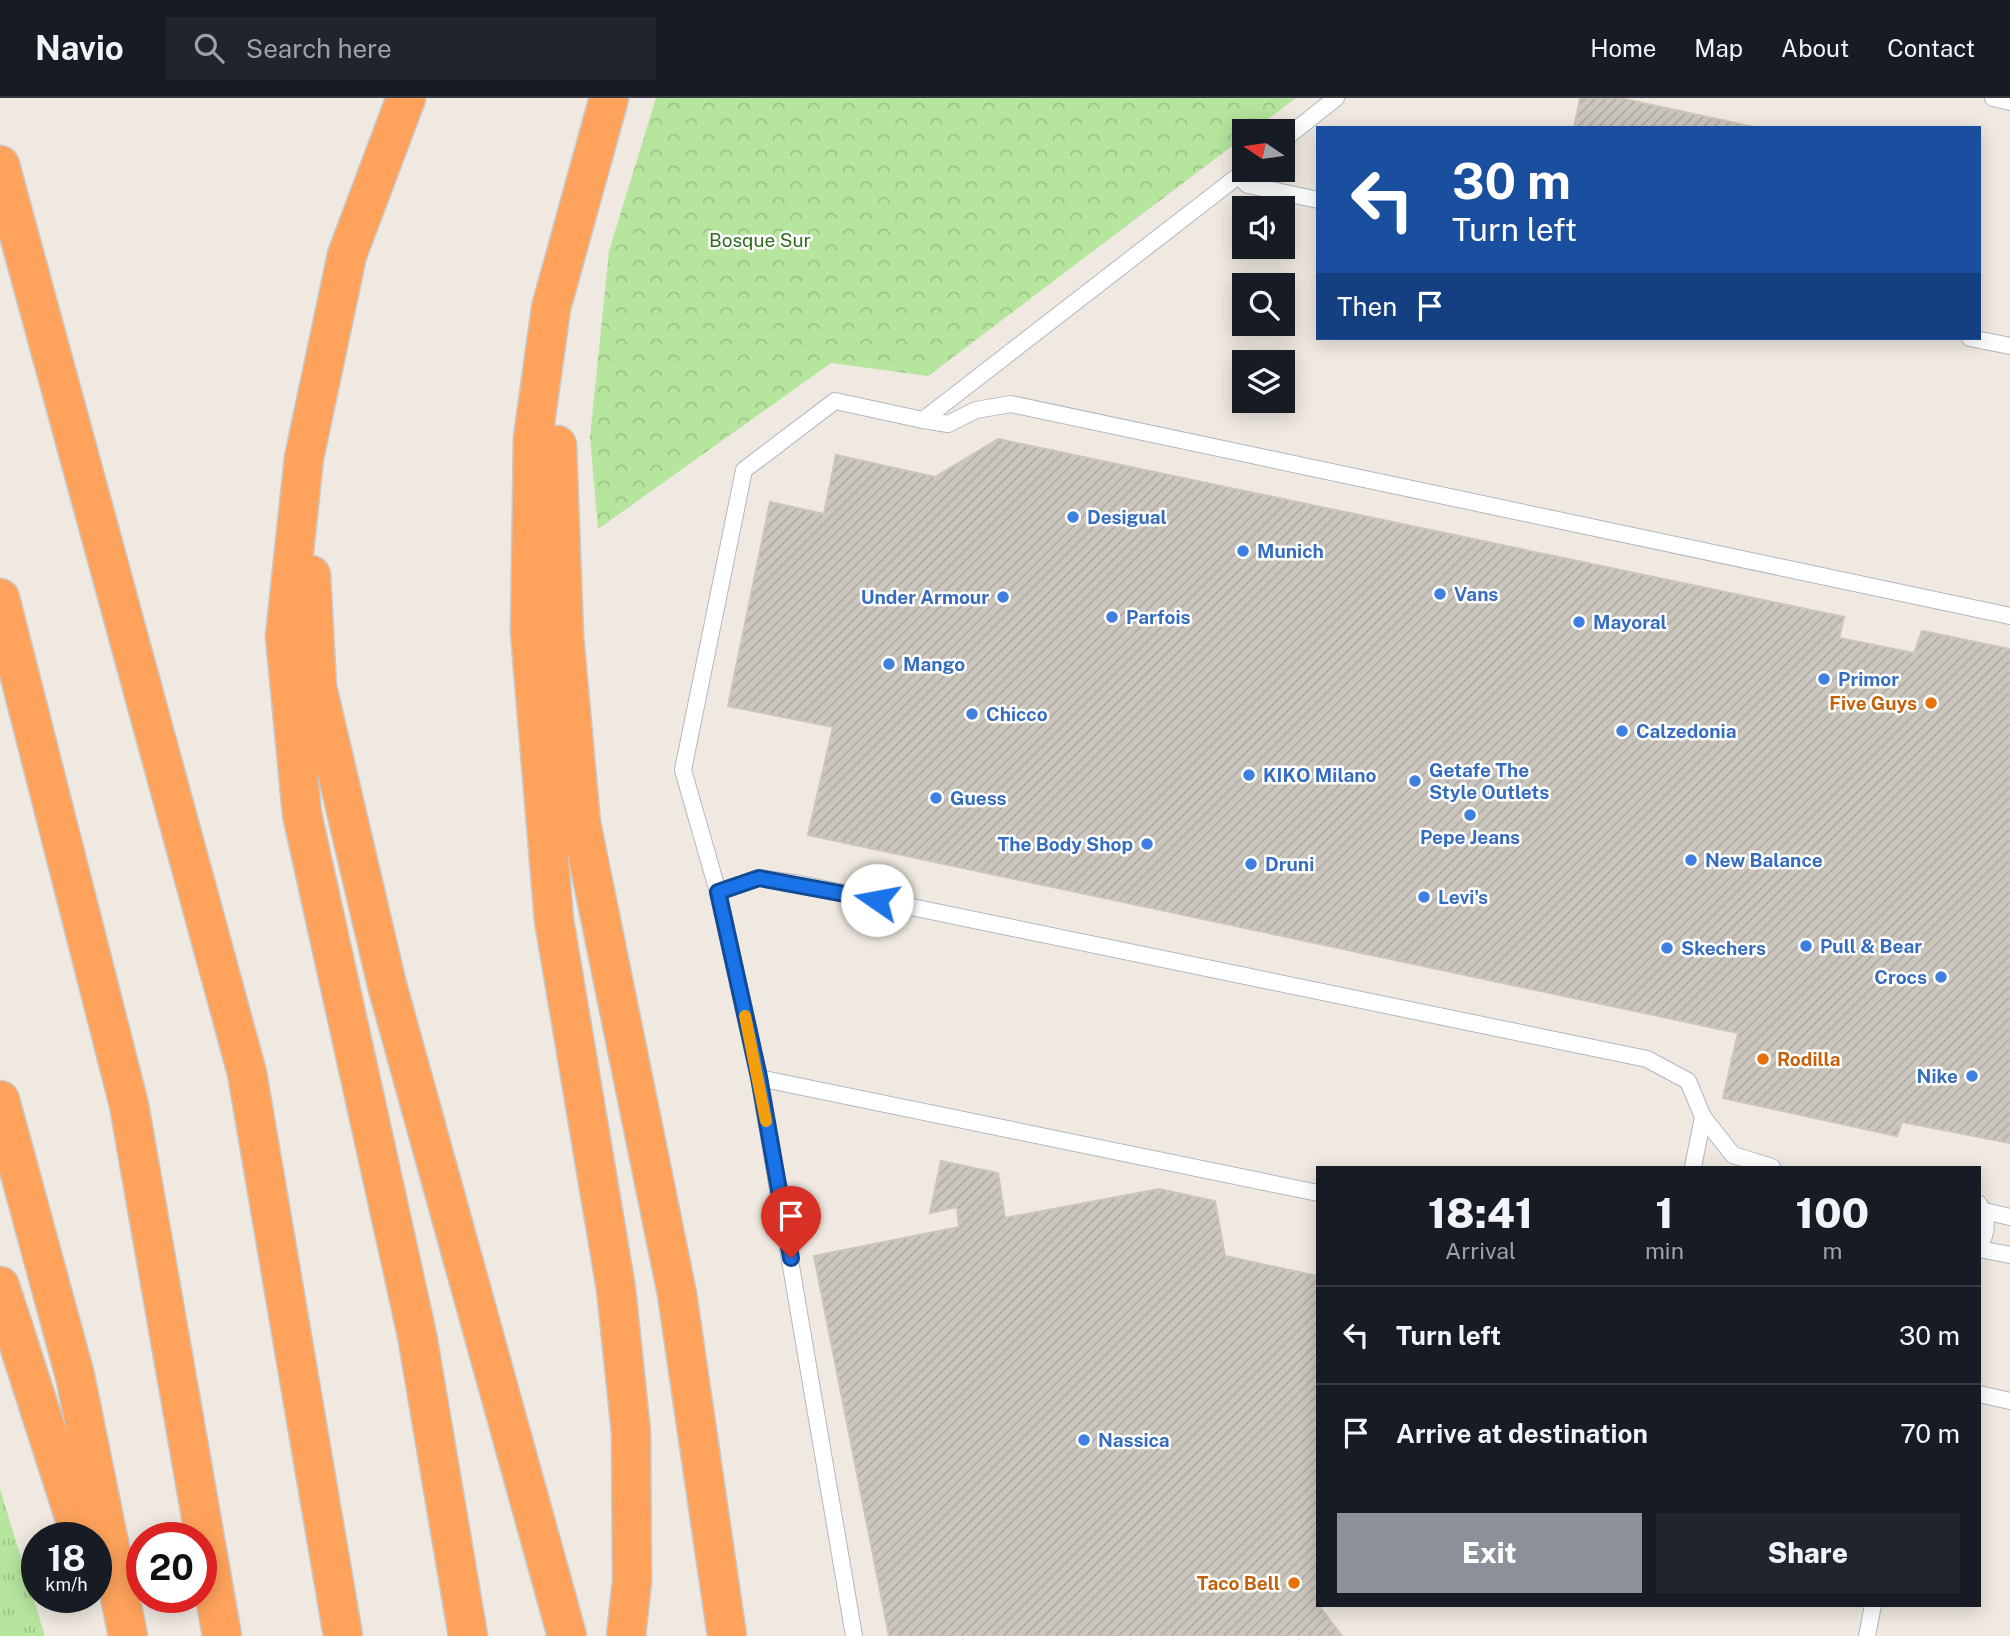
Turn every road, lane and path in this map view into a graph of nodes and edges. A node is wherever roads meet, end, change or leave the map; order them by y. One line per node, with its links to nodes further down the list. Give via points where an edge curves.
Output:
1 (406, 98): 15 (highway, via 346,255)
2 (609, 98): 11 (highway)
3 (1336, 98): 6 (lane)
4 (1993, 98): 5 (lane)
5 (2010, 102)
6 (1295, 130)
7 (0, 165): 39 (highway, via 247,1073)
8 (1232, 181): 14 (lane)
9 (1246, 182): 10 (lane)
10 (1316, 200)
11 (551, 308): 42 (highway, via 533,439 530,632 554,920 616,1289 631,1432 632,1581); 43 (highway, via 564,636 581,823 677,1294)
12 (1980, 340): 13 (lane)
13 (2010, 346)
14 (923, 420): 17 (lane, via 948,424 976,411 1011,404); 18 (lane, via 835,401 744,470 683,770)
15 (304, 458): 40 (highway, via 285,636 302,814 417,1335); 41 (highway, via 317,687 387,985)
16 (0, 598): 38 (highway, via 129,1105)
17 (2010, 616)
18 (718, 892): 19 (lane); 21 (lane, via 759,878 800,884 1647,1059 1688,1081)
19 (759, 1077): 24 (lane); 44 (lane)
20 (0, 1100): 37 (highway, via 75,1376)
21 (1703, 1117): 22 (lane); 23 (lane, via 1733,1155)
22 (1693, 1166)
23 (1769, 1166)
24 (1316, 1193)
25 (1982, 1208): 26 (lane); 27 (lane, via 1986,1231)
26 (2010, 1217)
27 (1981, 1242)
28 (1981, 1248): 29 (lane)
29 (2010, 1255)
30 (0, 1286): 33 (highway)
31 (1981, 1394): 32 (lane)
32 (2010, 1401)
33 (76, 1522)
34 (1873, 1607): 45 (lane)
35 (100, 1613): 36 (highway)
36 (105, 1636)
37 (128, 1636)
38 (222, 1636)
39 (343, 1636)
40 (468, 1636)
41 (567, 1636)
42 (626, 1636)
43 (727, 1636)
44 (854, 1636)
45 (1867, 1636)

